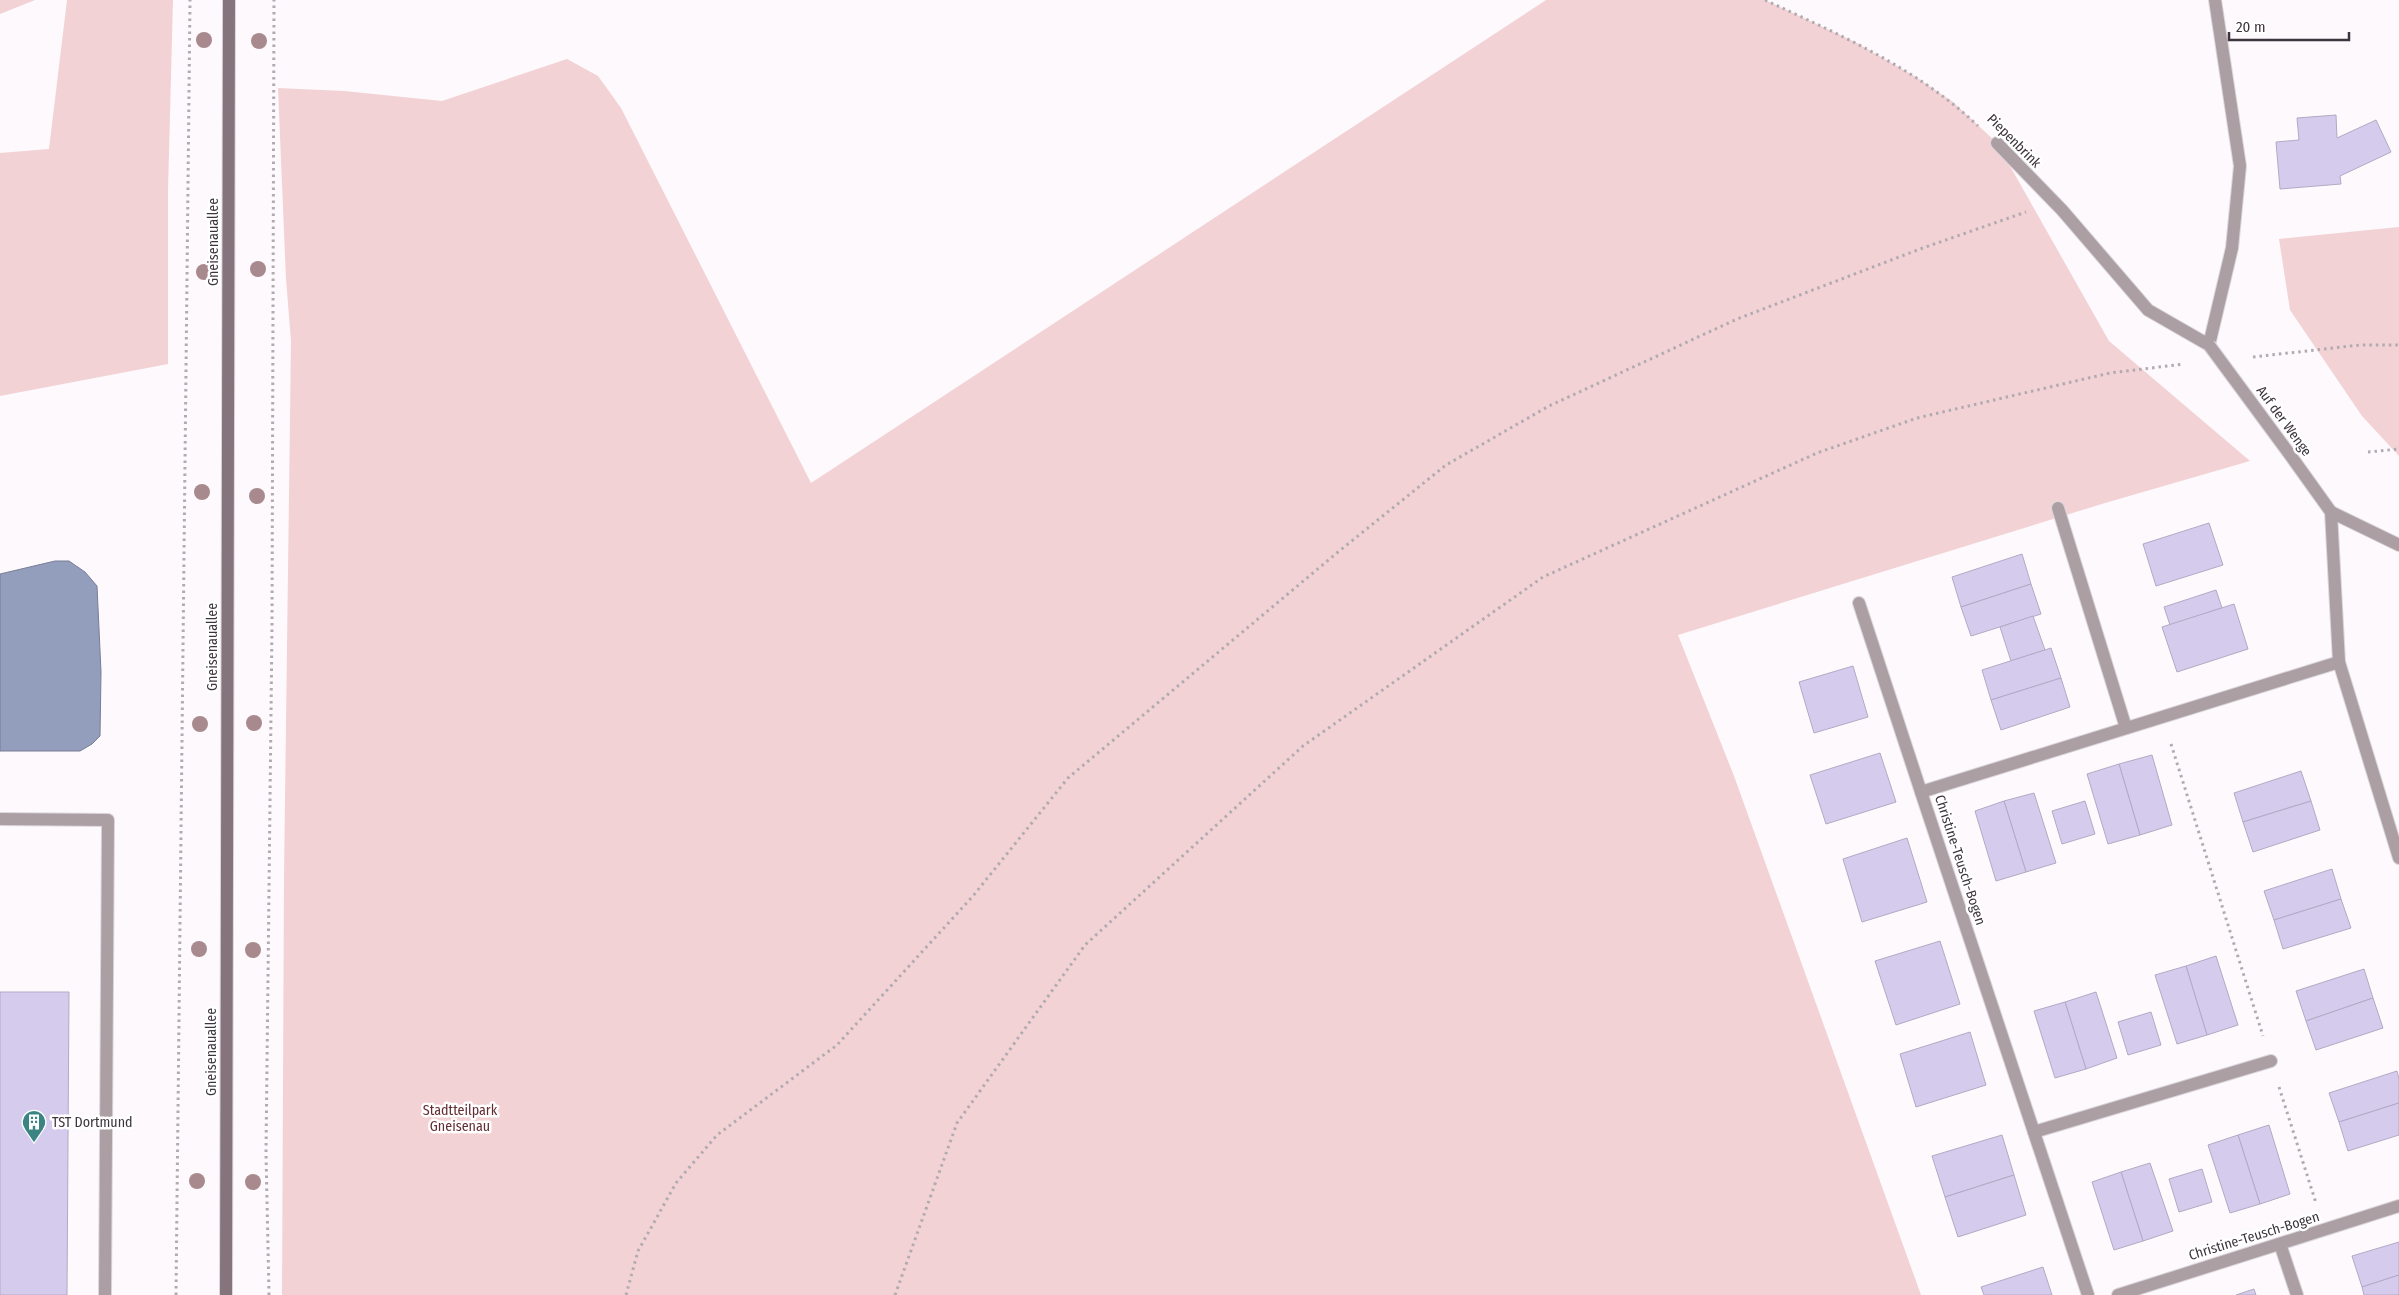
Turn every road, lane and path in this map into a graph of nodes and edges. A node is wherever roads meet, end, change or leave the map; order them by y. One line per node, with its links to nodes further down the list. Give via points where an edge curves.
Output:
1 (190, 0): 30 (path)
2 (229, 0): 31 (main road, Gneisenauallee)
3 (274, 0): 32 (path, via 266,1153)
4 (1764, 0): 6 (path, Piepenbrink, via 1855,42 1914,76 1954,102)
5 (2215, 0): 9 (street, via 2240,166 2232,248)
6 (1997, 143): 7 (street, Piepenbrink)
7 (2054, 203): 9 (street, Piepenbrink, via 2148,310); 33 (path, via 1920,249 1737,320 1549,406 1446,465 1068,778 973,896 837,1046 711,1142 676,1183 638,1251)
8 (2399, 344): 10 (path, via 2360,345)
9 (2209, 345): 15 (street, Auf der Wenge, bridge)
10 (2245, 358)
11 (2187, 364): 34 (path, via 2110,373 1917,418 1817,453 1543,577 1303,746 1085,945 957,1123)
12 (2399, 450): 13 (path)
13 (2368, 452)
14 (2058, 508): 20 (street)
15 (2331, 512): 16 (street); 18 (street)
16 (2399, 545)
17 (1859, 603): 21 (street)
18 (2339, 662): 19 (street, Christine-Teusch-Bogen); 23 (street)
19 (2163, 717): 20 (street, Christine-Teusch-Bogen); 24 (path)
20 (2126, 728): 21 (street, Christine-Teusch-Bogen)
21 (1921, 792): 25 (street, Christine-Teusch-Bogen)
22 (0, 819): 29 (street, via 108,820)
23 (2399, 858)
24 (2271, 1061): 25 (street); 27 (path)
25 (2034, 1132): 35 (street, Christine-Teusch-Bogen)
26 (2399, 1206): 27 (street, Christine-Teusch-Bogen)
27 (2324, 1230): 28 (street, Christine-Teusch-Bogen)
28 (2280, 1244): 36 (street, Christine-Teusch-Bogen); 37 (street)
29 (105, 1295)
30 (176, 1295)
31 (226, 1295)
32 (269, 1295)
33 (626, 1295)
34 (895, 1295)
35 (2088, 1295)
36 (2118, 1295)
37 (2297, 1295)

